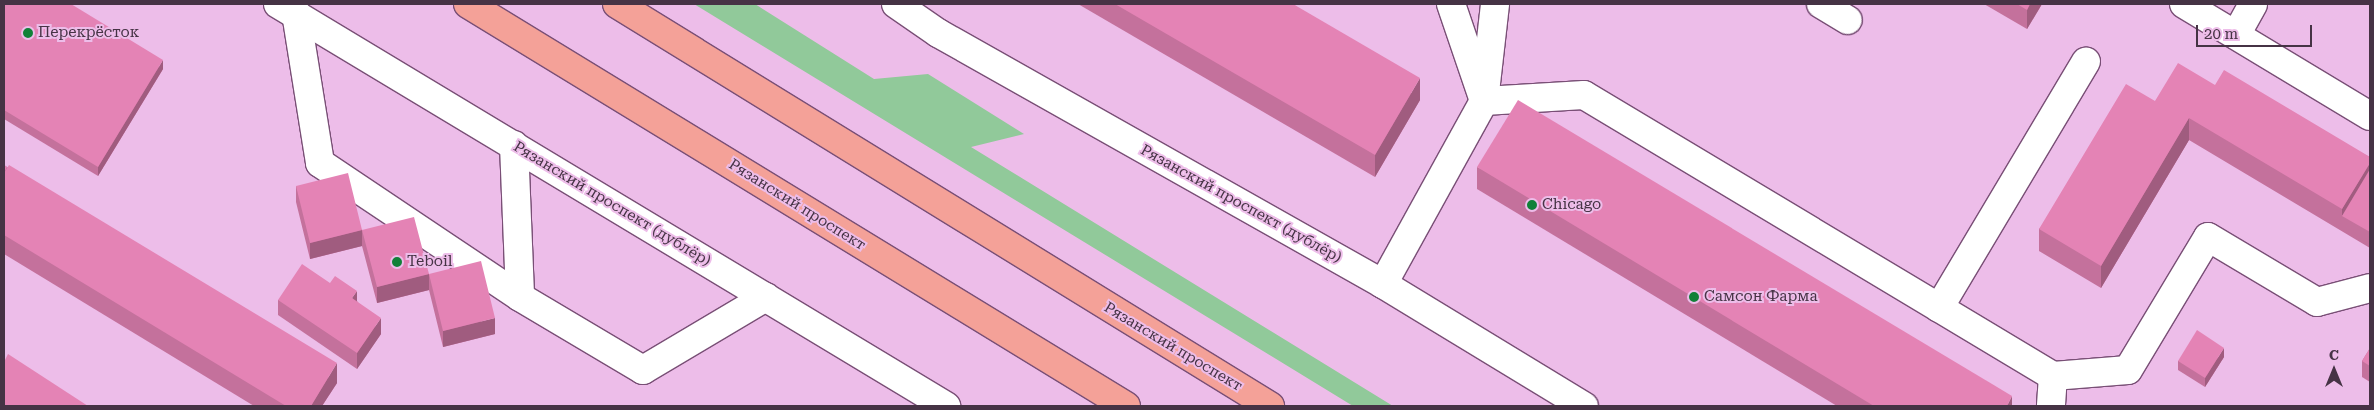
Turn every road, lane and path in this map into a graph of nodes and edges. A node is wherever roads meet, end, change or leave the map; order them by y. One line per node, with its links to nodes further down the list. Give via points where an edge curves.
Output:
1 (468, 4): 23 (main road, Рязанский проспект)
2 (617, 4): 24 (main road, Рязанский проспект)
3 (896, 4): 16 (street, Рязанский проспект (дублёр), via 938,33)
4 (1451, 4): 13 (street)
5 (1495, 4): 13 (street)
6 (1821, 4): 10 (street)
7 (2184, 4): 11 (street)
8 (2253, 4): 11 (street)
9 (287, 9): 15 (street, Рязанский проспект (дублёр)); 18 (street, via 320,164)
10 (1848, 20)
11 (2236, 35): 14 (street)
12 (2086, 61): 20 (street)
13 (1484, 101): 16 (street); 20 (street, via 1584,95)
14 (2370, 116)
15 (514, 145): 18 (street); 19 (street, Рязанский проспект (дублёр))
16 (1383, 284): 25 (street, Рязанский проспект (дублёр))
17 (2370, 288): 21 (street, via 2317,302 2208,237 2128,370)
18 (520, 297): 19 (street, via 643,370)
19 (766, 297): 22 (street, Рязанский проспект (дублёр))
20 (1939, 308): 21 (street)
21 (2052, 376): 26 (street)
22 (946, 406)
23 (1126, 406)
24 (1270, 406)
25 (1584, 406)
26 (2051, 406)

